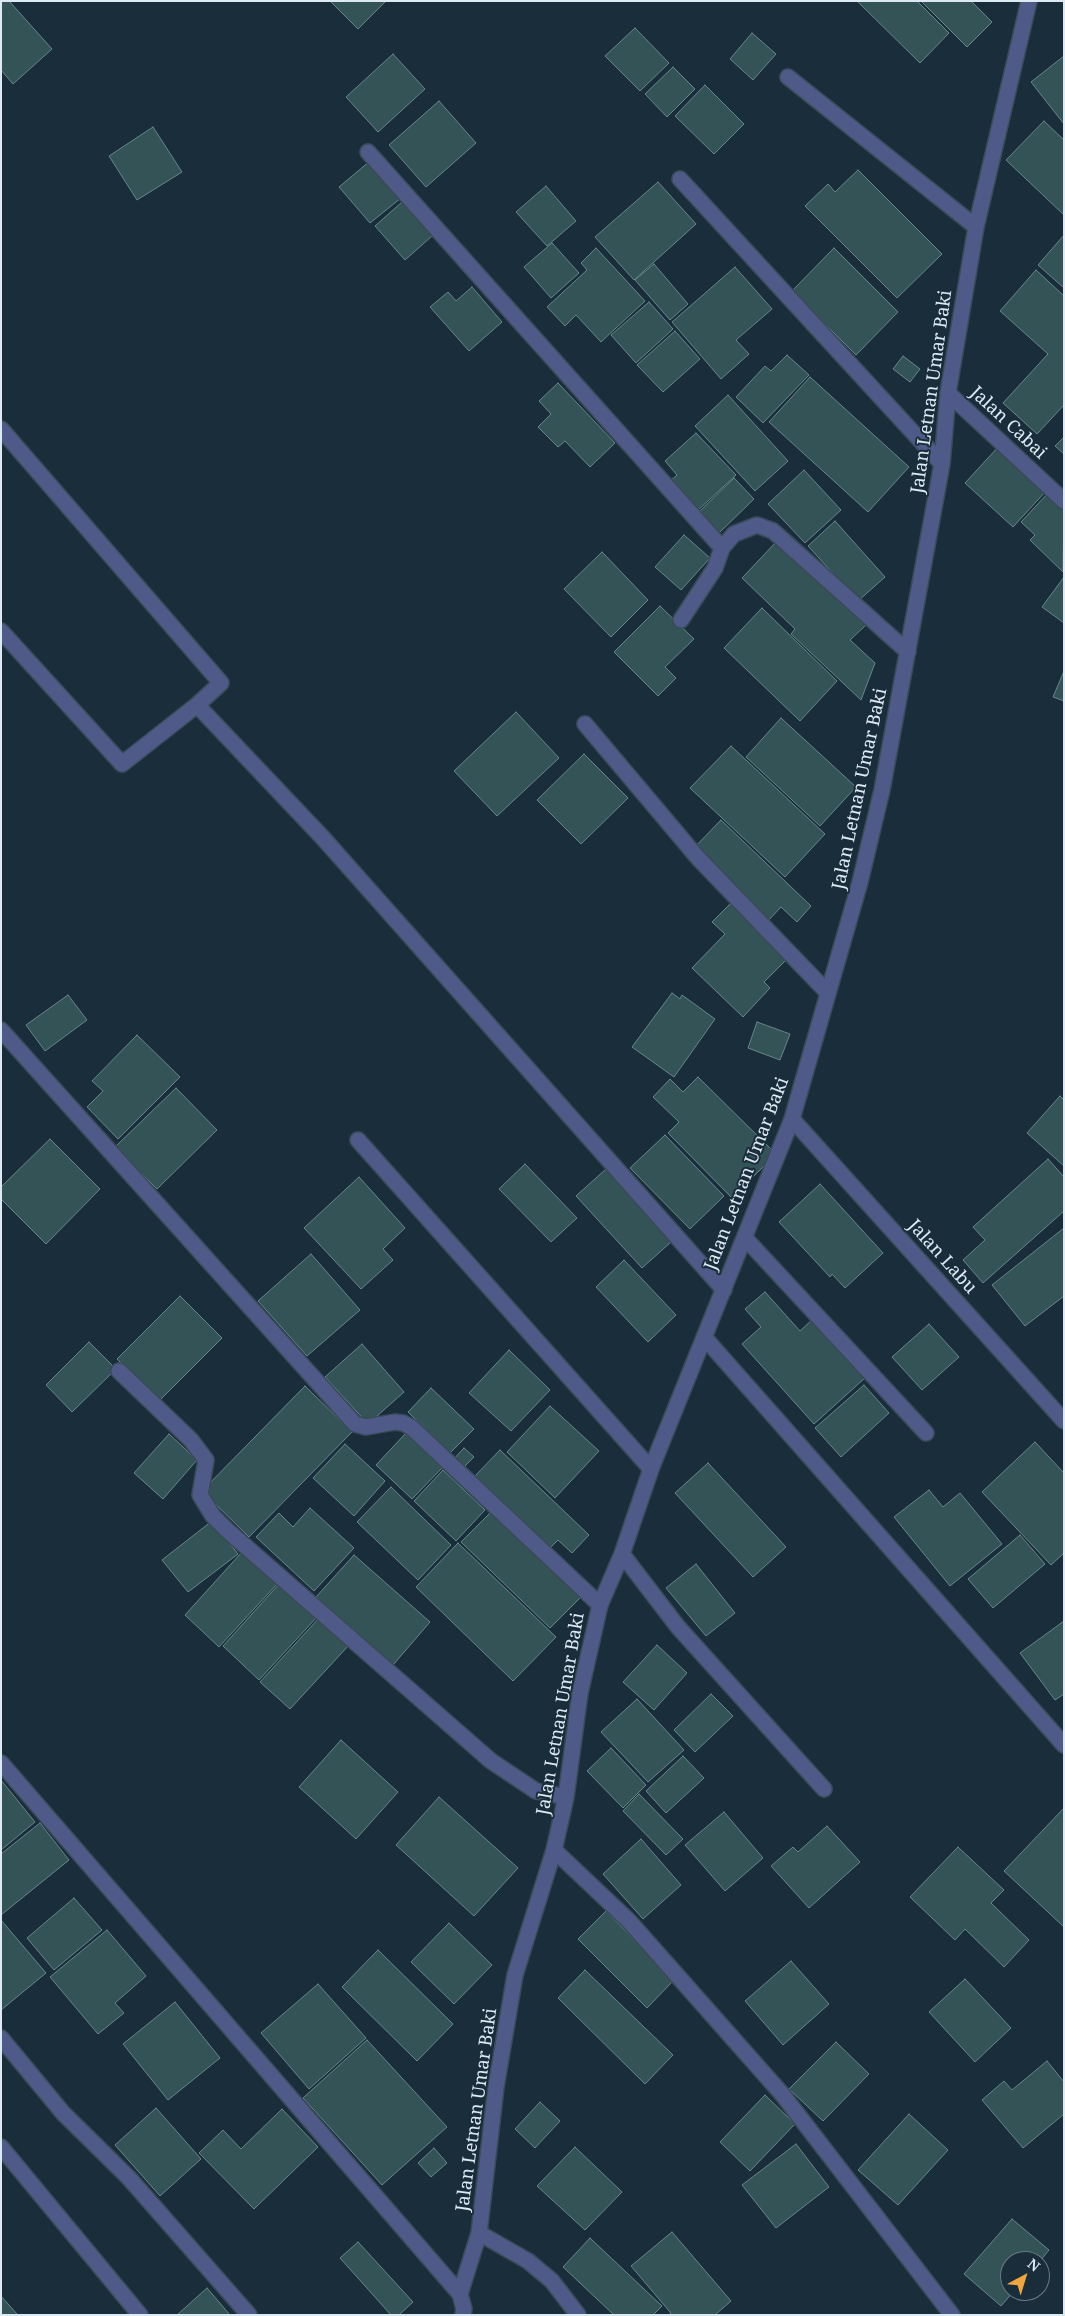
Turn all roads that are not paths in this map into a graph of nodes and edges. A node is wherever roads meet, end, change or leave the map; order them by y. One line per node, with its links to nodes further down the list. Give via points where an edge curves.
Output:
1 (1029, 1): 5 (street, Jalan Letnan Umar Baki)
2 (788, 78): 5 (street)
3 (368, 152): 10 (street)
4 (680, 179): 8 (street)
5 (976, 227): 6 (street, Jalan Letnan Umar Baki)
6 (948, 393): 8 (street, Jalan Letnan Umar Baki); 9 (street, Jalan Cabai)
7 (1, 429): 14 (street, via 221,683)
8 (942, 464): 13 (street, Jalan Letnan Umar Baki)
9 (1064, 501)
10 (722, 548): 11 (street, via 715,568); 13 (street, via 734,534 745,528 766,527)
11 (681, 620)
12 (1, 631): 14 (street, via 122,764)
13 (908, 652): 16 (street, Jalan Letnan Umar Baki, via 880,799)
14 (198, 704): 21 (street, via 323,838)
15 (585, 724): 16 (street, via 698,858)
16 (828, 993): 18 (street, Jalan Letnan Umar Baki)
17 (1, 1030): 28 (street, via 355,1424 366,1427 395,1422 411,1427)
18 (792, 1118): 20 (street, Jalan Letnan Umar Baki); 24 (street, Jalan Labu)
19 (358, 1140): 26 (street)
20 (745, 1238): 21 (street, Jalan Letnan Umar Baki); 25 (street)
21 (724, 1290): 22 (street, Jalan Letnan Umar Baki)
22 (704, 1337): 26 (street, Jalan Letnan Umar Baki); 29 (street)
23 (119, 1371): 32 (street, via 191,1440 206,1460 200,1495 213,1516 228,1531 491,1761 536,1791)
24 (1064, 1421)
25 (926, 1433)
26 (651, 1469): 27 (street, Jalan Letnan Umar Baki)
27 (622, 1554): 28 (street, Jalan Letnan Umar Baki); 31 (street, via 678,1627)
28 (600, 1605): 32 (street, Jalan Letnan Umar Baki, via 580,1693)
29 (1064, 1745)
30 (1, 1763): 37 (street)
31 (824, 1789)
32 (566, 1797): 33 (street, Jalan Letnan Umar Baki)
33 (554, 1850): 36 (street, Jalan Letnan Umar Baki, via 515,1975 496,2087); 42 (street, via 629,1921 782,2094)
34 (1, 2038): 39 (street, via 63,2113 129,2178)
35 (1, 2147): 38 (street)
36 (479, 2233): 37 (street, Jalan Letnan Umar Baki); 41 (street, via 528,2261 552,2281)
37 (460, 2294): 40 (street, Jalan Letnan Umar Baki, via 464,2309)
38 (140, 2315)
39 (249, 2315)
40 (462, 2315)
41 (578, 2315)
42 (952, 2315)

